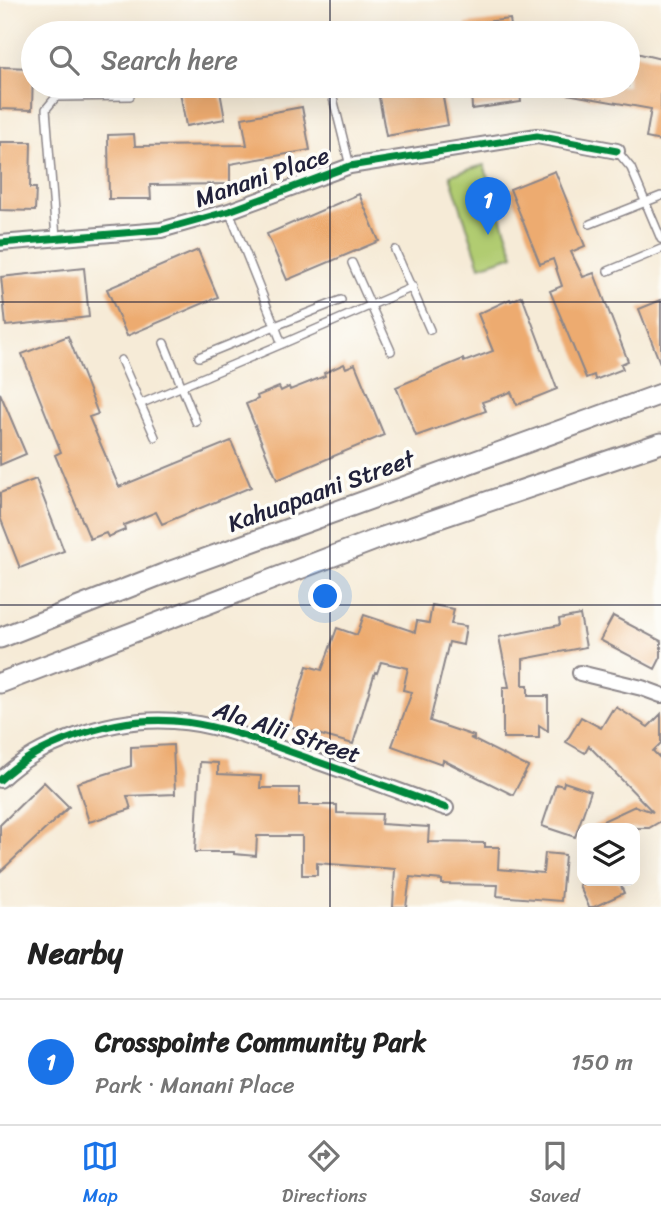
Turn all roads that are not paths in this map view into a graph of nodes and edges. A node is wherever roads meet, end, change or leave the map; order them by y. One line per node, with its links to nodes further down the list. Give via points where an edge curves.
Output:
1 (55, 98): 9 (lane, via 46,108)
2 (333, 98): 4 (lane)
3 (617, 151): 4 (street, Manani Place, via 537,136); 6 (lane, via 631,168)
4 (350, 166): 7 (street, Manani Place)
5 (661, 196): 6 (lane)
6 (646, 202): 8 (lane); 10 (lane)
7 (229, 211): 9 (street, Manani Place, via 161,230); 19 (lane)
8 (590, 224)
9 (56, 239): 11 (street, Manani Place)
10 (661, 240)
11 (0, 243)
12 (661, 249): 15 (lane)
13 (395, 250): 16 (lane)
14 (352, 263): 18 (lane)
15 (608, 271)
16 (413, 287): 18 (lane); 20 (lane)
17 (341, 300): 19 (lane)
18 (371, 306): 22 (lane); 23 (lane)
19 (275, 326): 22 (lane); 24 (lane)
20 (430, 330)
21 (164, 343): 26 (lane)
22 (282, 344): 26 (lane)
23 (391, 351)
24 (199, 357)
25 (121, 360): 28 (lane)
26 (181, 386): 28 (lane); 29 (lane)
27 (661, 394): 32 (main road, Kahuapaani Street, via 163,574)
28 (141, 404): 30 (lane)
29 (196, 422)
30 (155, 437)
31 (661, 443): 34 (main road, via 383,537)
32 (0, 638)
33 (580, 673): 35 (street)
34 (0, 683)
35 (661, 695)
36 (0, 779): 37 (street, Ala Alii Street, via 30,755 71,737 109,724 160,719 237,732)
37 (446, 808)

